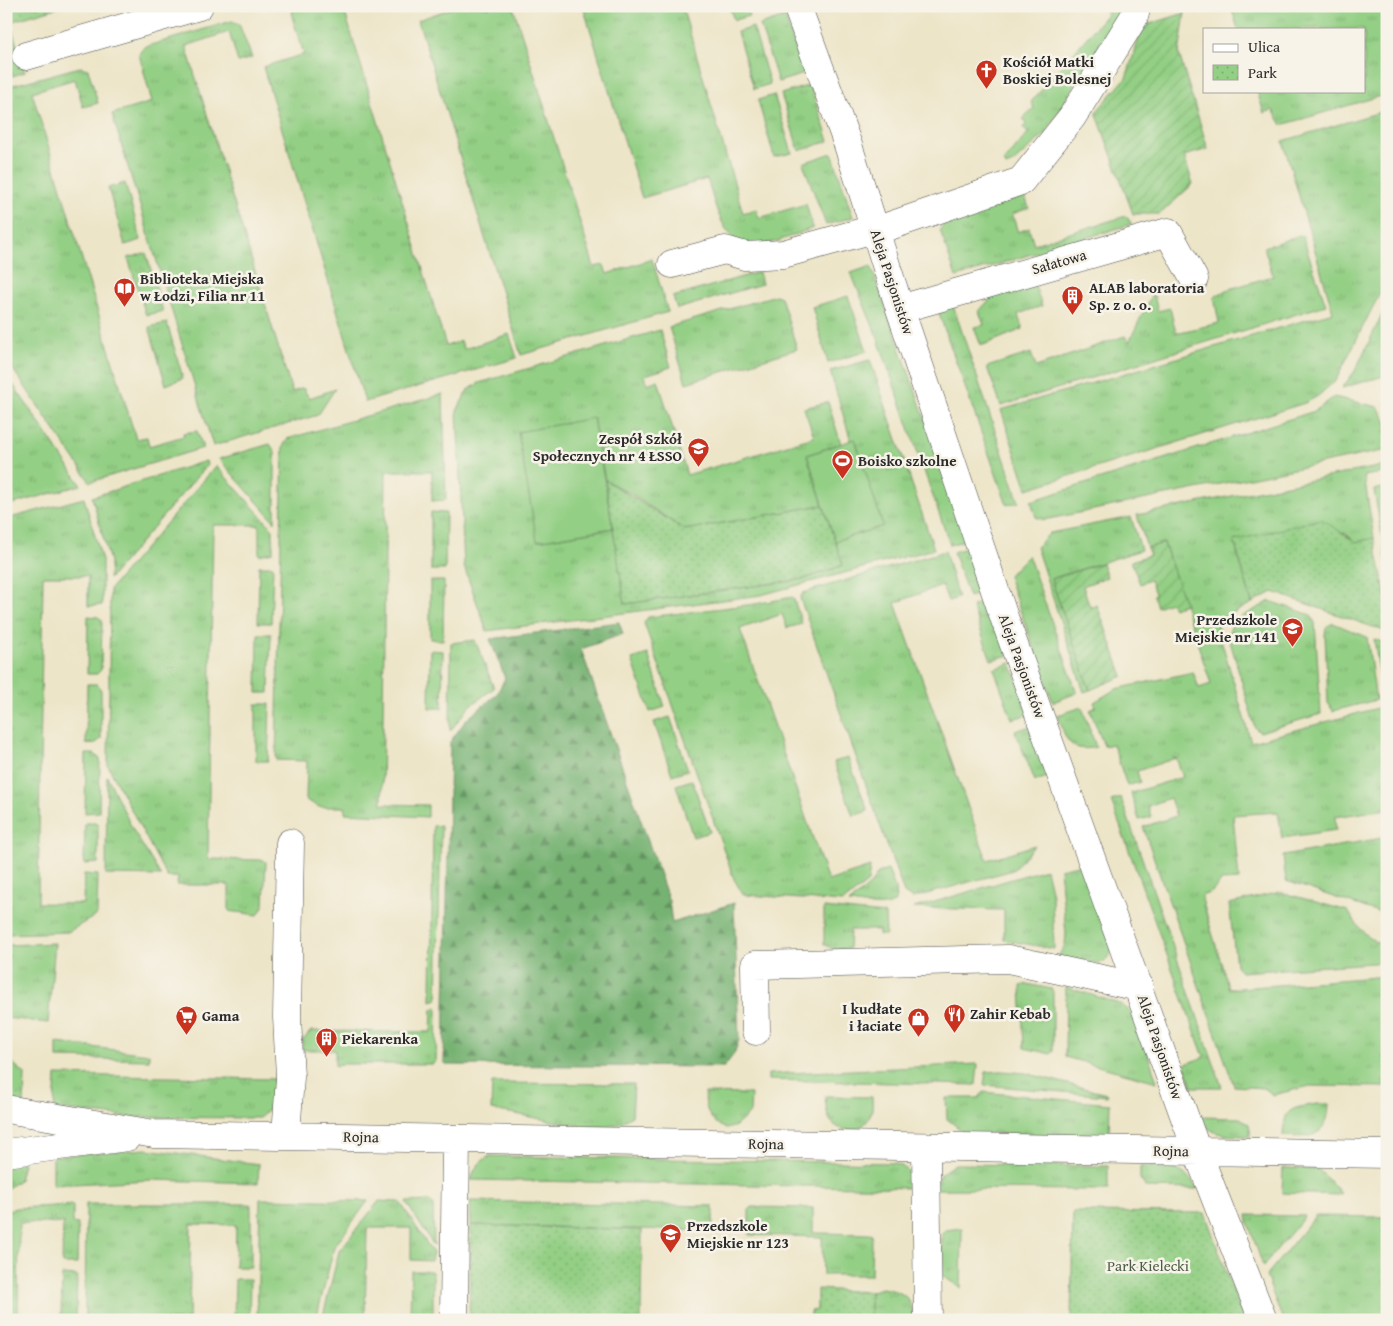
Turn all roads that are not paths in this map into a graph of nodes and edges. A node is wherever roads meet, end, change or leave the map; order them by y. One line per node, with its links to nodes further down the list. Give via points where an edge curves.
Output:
1 (198, 6): 4 (street)
2 (797, 6): 5 (street, Aleja Pasjonistów, via 848,144)
3 (1137, 6): 5 (street, via 1134,17 1072,117 1021,180 947,208)
4 (26, 56)
5 (874, 230): 6 (street, via 783,254 745,256 725,250); 8 (street, Aleja Pasjonistów)
6 (672, 264)
7 (1194, 279): 8 (street, Sałatowa, via 1168,232)
8 (900, 309): 10 (street, Aleja Pasjonistów, via 1005,620)
9 (290, 843): 14 (street, via 287,1017 290,1077)
10 (1139, 987): 11 (street, via 1008,958 755,965); 17 (street, Aleja Pasjonistów)
11 (756, 1031)
12 (6, 1109): 13 (street, Rojna)
13 (146, 1133): 14 (street, Rojna); 18 (street, Rojna)
14 (286, 1136): 15 (street, Rojna)
15 (456, 1139): 16 (street, Rojna); 20 (street)
16 (926, 1147): 17 (street, Rojna); 21 (street)
17 (1197, 1151): 19 (street, Rojna); 22 (street, Aleja Pasjonistów)
18 (6, 1154)
19 (1387, 1154)
20 (454, 1320)
21 (928, 1320)
22 (1263, 1320)

